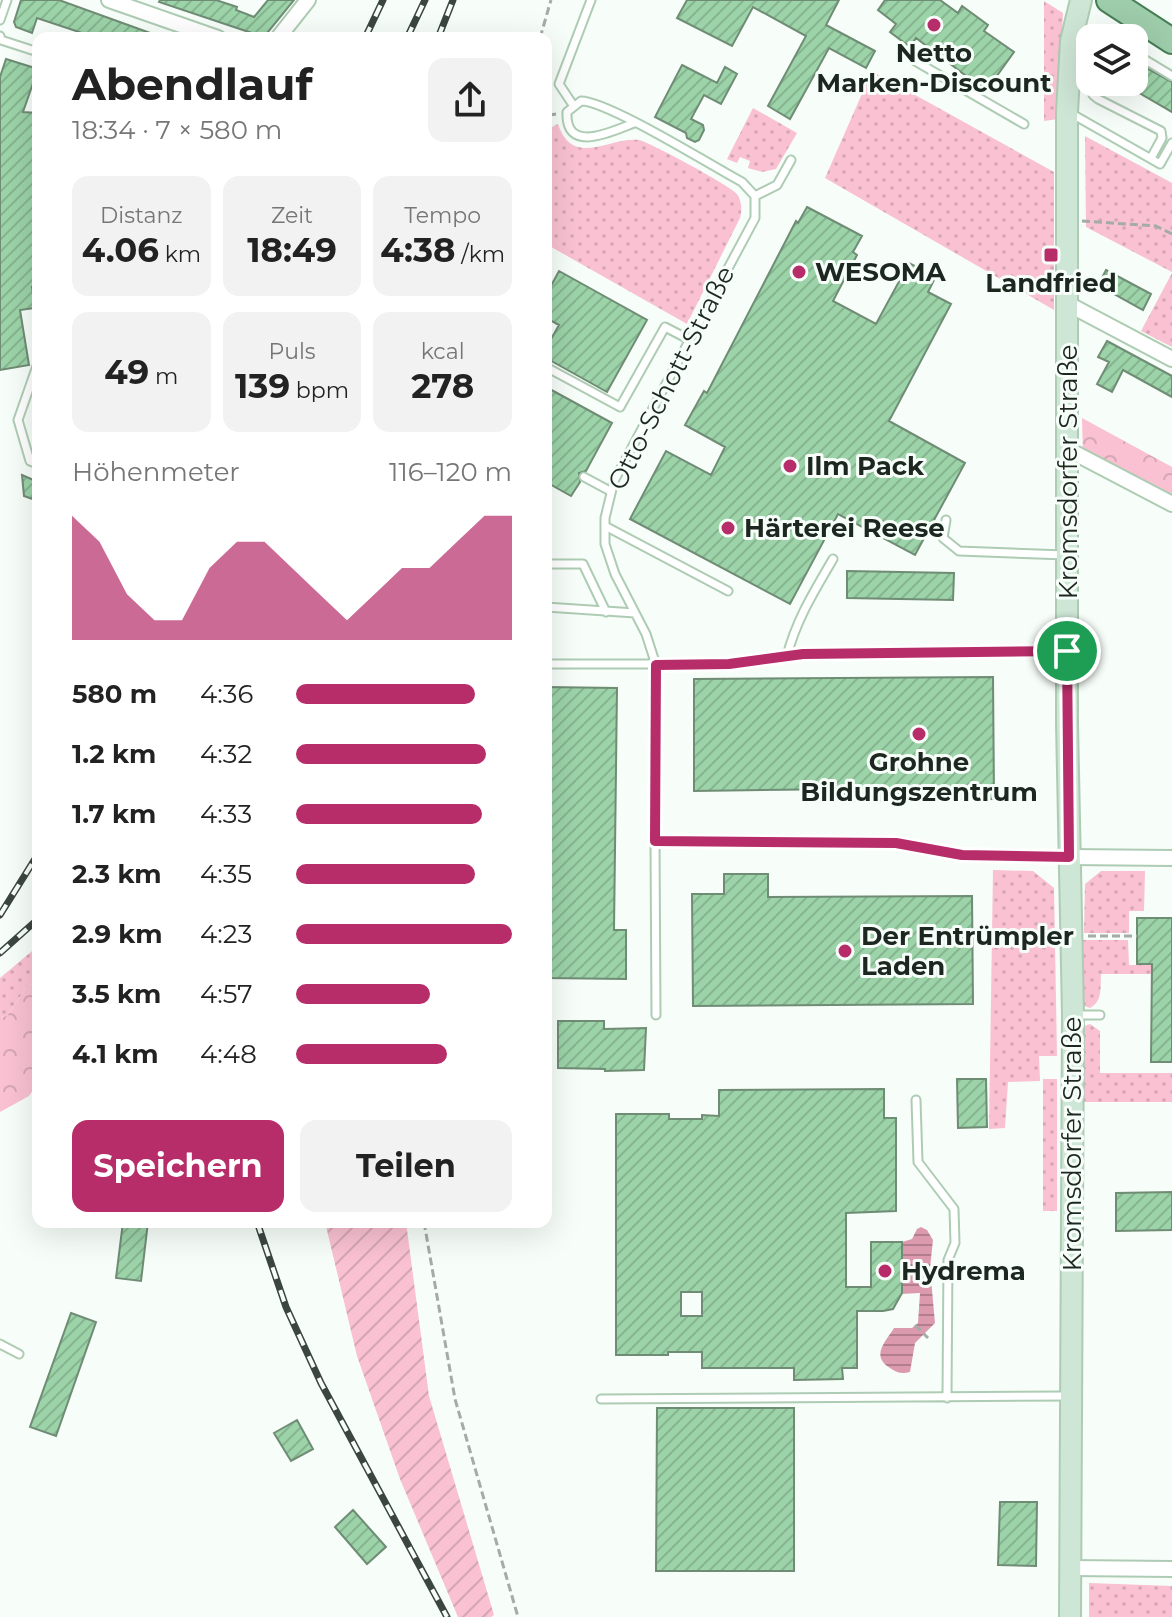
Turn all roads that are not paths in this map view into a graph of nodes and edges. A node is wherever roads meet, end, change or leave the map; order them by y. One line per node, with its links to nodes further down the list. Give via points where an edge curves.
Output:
1 (7, 0): 7 (lane)
2 (109, 0): 8 (street)
3 (308, 0): 9 (street)
4 (591, 0): 17 (lane, via 559,84)
5 (1081, 0): 18 (street, Kromsdorfer Straße, via 1071,41)
6 (1109, 0): 11 (main road)
7 (0, 20)
8 (201, 32)
9 (283, 32)
10 (0, 36): 12 (lane)
11 (1172, 41)
12 (32, 50)
13 (915, 61): 20 (lane)
14 (1148, 61): 15 (lane)
15 (1172, 76)
16 (1094, 96): 22 (lane, via 1161,131)
17 (570, 109): 19 (lane, via 589,101); 19 (lane, via 571,130 587,138)
18 (1067, 112): 22 (lane); 25 (street, Kromsdorfer Straße)
19 (634, 123): 24 (lane, via 742,182)
20 (1024, 124)
21 (1172, 143): 22 (lane, via 1160,164)
22 (1151, 158)
23 (791, 160): 24 (lane, via 781,187)
24 (755, 196): 26 (lane, Otto-Schott-Straße, via 755,218)
25 (1068, 304): 27 (street); 30 (street, Kromsdorfer Straße)
26 (690, 340): 28 (lane, via 665,327 620,407); 33 (lane, Otto-Schott-Straße)
27 (1172, 359)
28 (552, 370)
29 (32, 380): 31 (lane, via 18,420)
30 (1067, 449): 34 (street); 37 (street, Kromsdorfer Straße)
31 (32, 462)
32 (584, 477): 33 (lane)
33 (610, 491): 36 (lane, Otto-Schott-Straße)
34 (1172, 504)
35 (946, 520): 37 (lane, via 943,538 959,551)
36 (605, 526): 40 (lane); 43 (lane, Otto-Schott-Straße, via 615,574)
37 (1068, 555): 44 (street, Kromsdorfer Straße)
38 (833, 559): 45 (lane, via 799,620)
39 (552, 564): 42 (lane, via 583,564)
40 (728, 591)
41 (552, 608): 42 (lane)
42 (606, 612): 43 (lane)
43 (635, 613): 47 (lane, Otto-Schott-Straße)
44 (1067, 651): 45 (lane); 49 (street, Kromsdorfer Straße)
45 (787, 656): 47 (lane, via 729,664)
46 (552, 664): 47 (lane)
47 (656, 665): 48 (lane, Otto-Schott-Straße)
48 (655, 841): 49 (lane, via 896,843 962,855); 51 (lane, Otto-Schott-Straße)
49 (1069, 857): 50 (street); 52 (street, Kromsdorfer Straße)
50 (1172, 858)
51 (656, 1015)
52 (1073, 1015): 53 (lane); 57 (street, Kromsdorfer Straße)
53 (1100, 1015)
54 (916, 1100): 58 (lane, via 918,1162 954,1209 955,1243 948,1260)
55 (0, 1344): 56 (lane)
56 (19, 1354)
57 (1071, 1395): 58 (lane); 60 (street, Kromsdorfer Straße)
58 (947, 1398): 59 (lane)
59 (601, 1399)
60 (1071, 1568): 61 (street); 62 (street, Kromsdorfer Straße)
61 (1172, 1569)
62 (1070, 1617)

